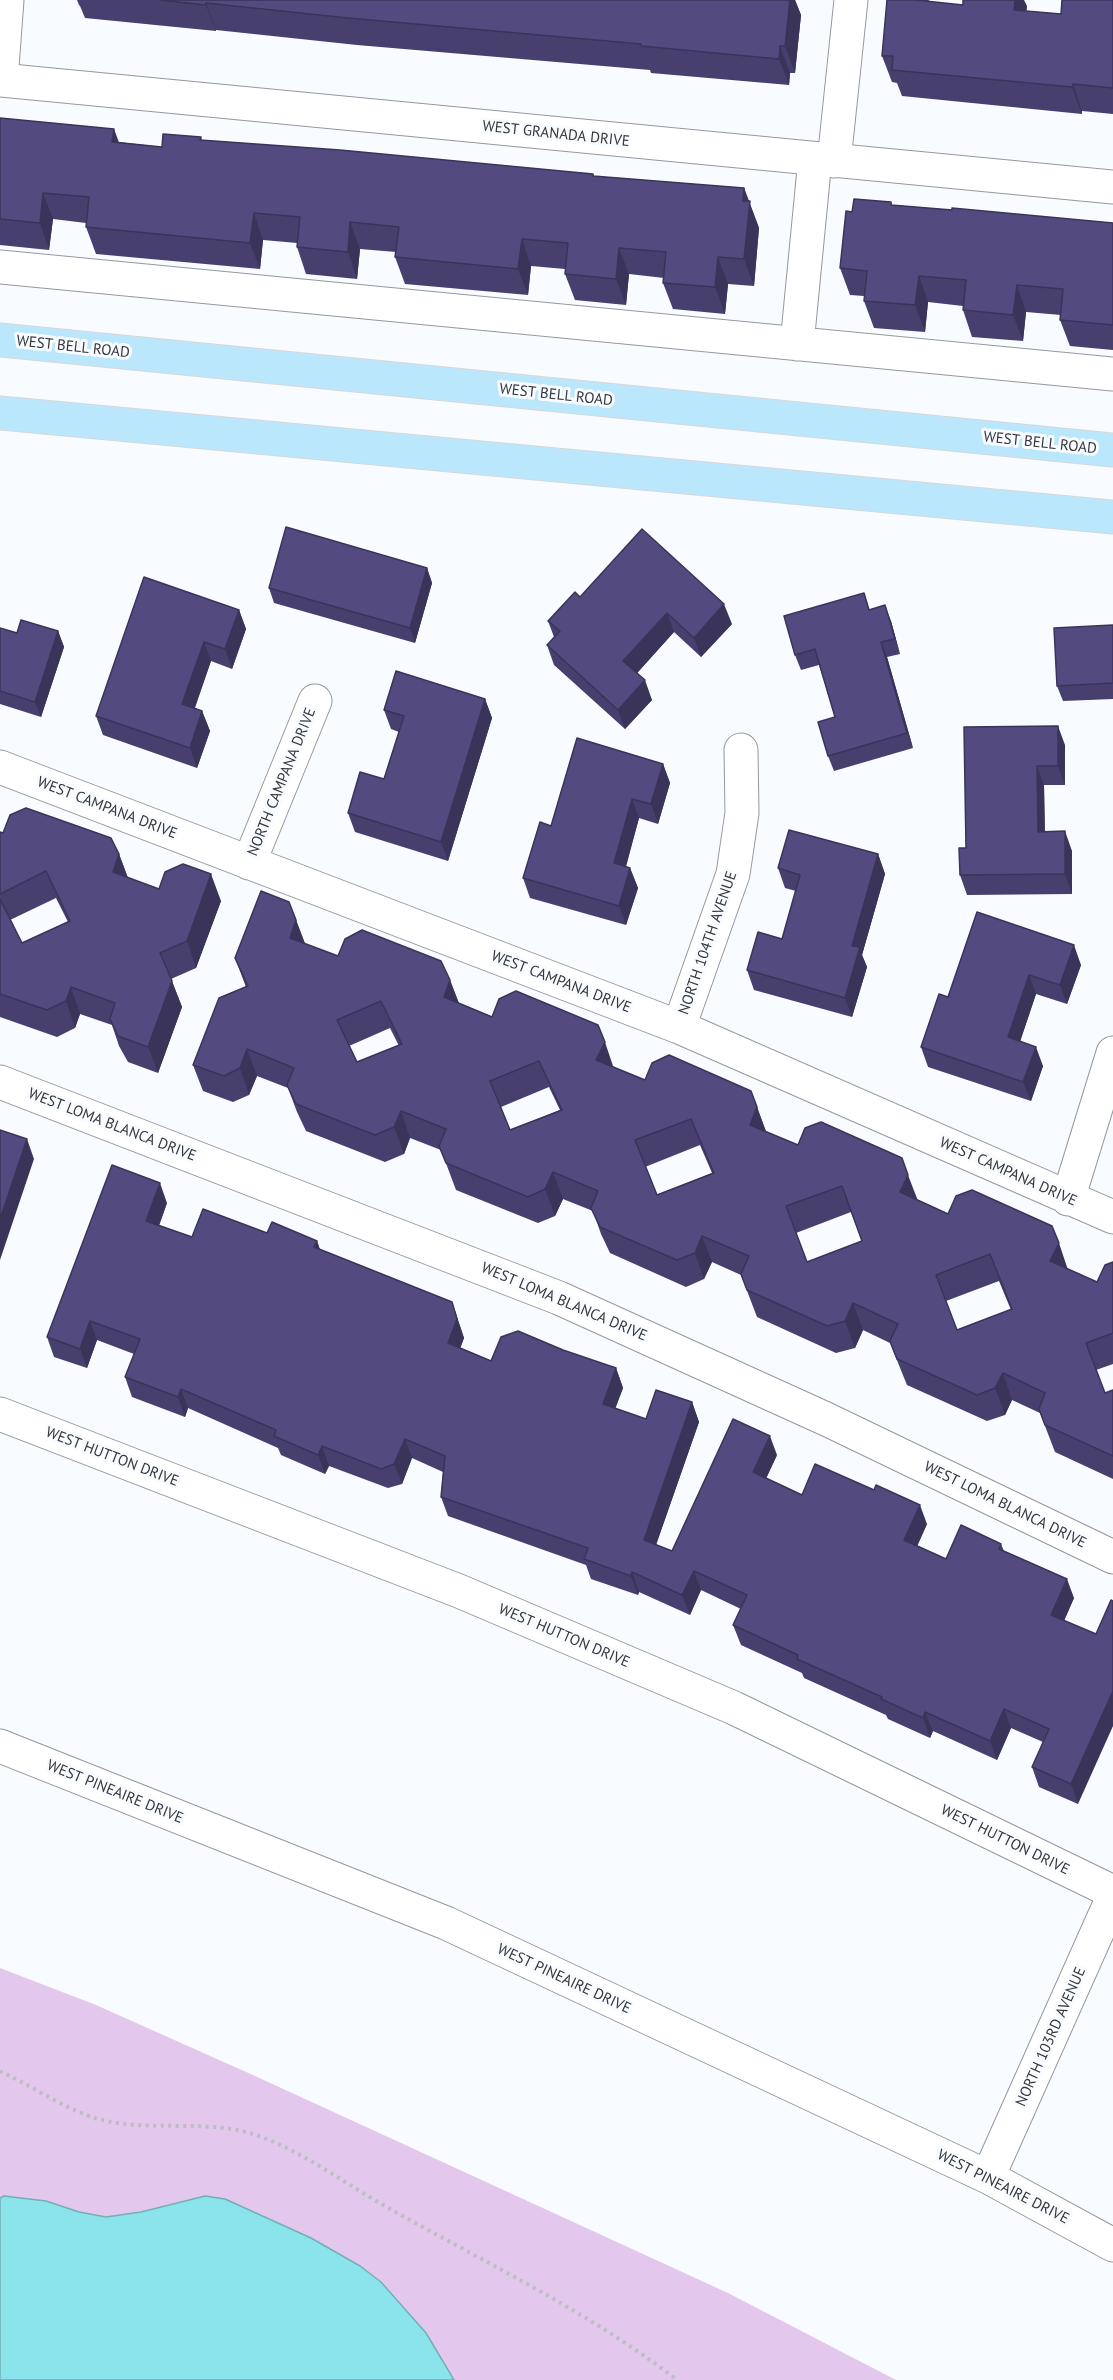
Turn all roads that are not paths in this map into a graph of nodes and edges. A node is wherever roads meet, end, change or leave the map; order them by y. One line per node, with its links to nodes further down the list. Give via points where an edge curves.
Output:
1 (7, 0): 3 (street)
2 (851, 0): 4 (street)
3 (0, 80): 4 (street, WEST GRANADA DRIVE)
4 (824, 160): 5 (street, WEST GRANADA DRIVE); 8 (street)
5 (1113, 187)
6 (0, 267): 8 (street)
7 (0, 340): 11 (main road, WEST BELL ROAD)
8 (797, 344): 9 (street)
9 (1113, 374)
10 (0, 413): 12 (main road)
11 (1113, 450)
12 (1113, 517)
13 (315, 701): 16 (street, NORTH CAMPANA DRIVE)
14 (741, 750): 17 (street, NORTH 104TH AVENUE, via 742,813 733,874)
15 (0, 767): 16 (street, WEST CAMPANA DRIVE)
16 (249, 863): 17 (street, WEST CAMPANA DRIVE)
17 (679, 1027): 20 (street, WEST CAMPANA DRIVE)
18 (1113, 1053): 20 (street)
19 (0, 1082): 23 (street, WEST LOMA BLANCA DRIVE, via 559,1298 826,1419)
20 (1068, 1199): 21 (street, WEST CAMPANA DRIVE)
21 (1113, 1217)
22 (0, 1414): 25 (street, WEST HUTTON DRIVE, via 459,1591 712,1699)
23 (1113, 1557)
24 (0, 1746): 27 (street, WEST PINEAIRE DRIVE, via 446,1923)
25 (1113, 1892)
26 (1113, 1897): 27 (street, NORTH 103RD AVENUE)
27 (988, 2177): 28 (street, WEST PINEAIRE DRIVE)
28 (1113, 2245)

